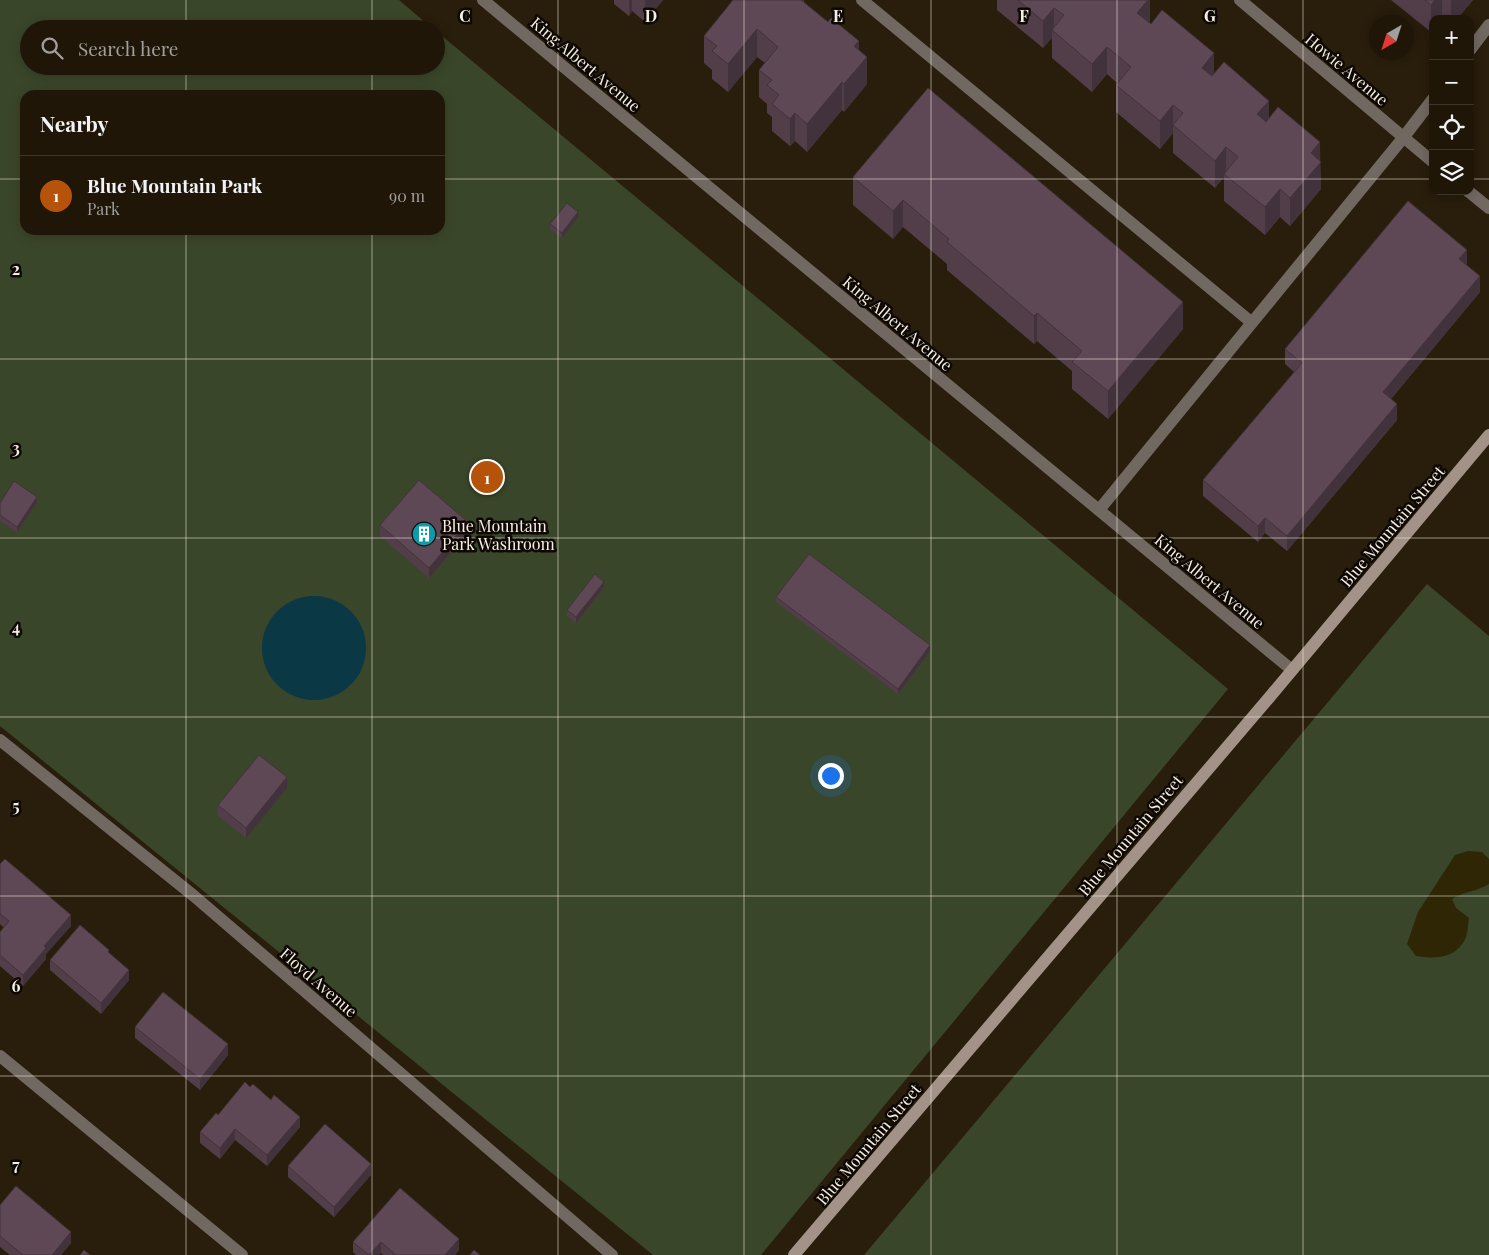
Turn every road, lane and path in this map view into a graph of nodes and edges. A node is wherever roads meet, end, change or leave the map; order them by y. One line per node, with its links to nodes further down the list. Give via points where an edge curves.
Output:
1 (483, 0): 13 (street, King Albert Avenue)
2 (862, 0): 11 (street)
3 (1240, 0): 7 (street, Howie Avenue)
4 (1489, 25): 5 (street)
5 (1474, 45)
6 (1429, 103): 7 (street)
7 (1403, 138): 8 (street, Howie Avenue); 11 (street)
8 (1429, 159)
9 (1473, 195): 10 (street)
10 (1489, 208)
11 (1251, 322): 13 (street)
12 (1489, 435): 14 (main road, Blue Mountain Street)
13 (1099, 510): 14 (street, King Albert Avenue)
14 (1292, 670): 19 (main road, Blue Mountain Street)
15 (0, 740): 18 (street, Floyd Avenue, via 194,896)
16 (0, 1056): 17 (street)
17 (242, 1255)
18 (612, 1255)
19 (794, 1255)

